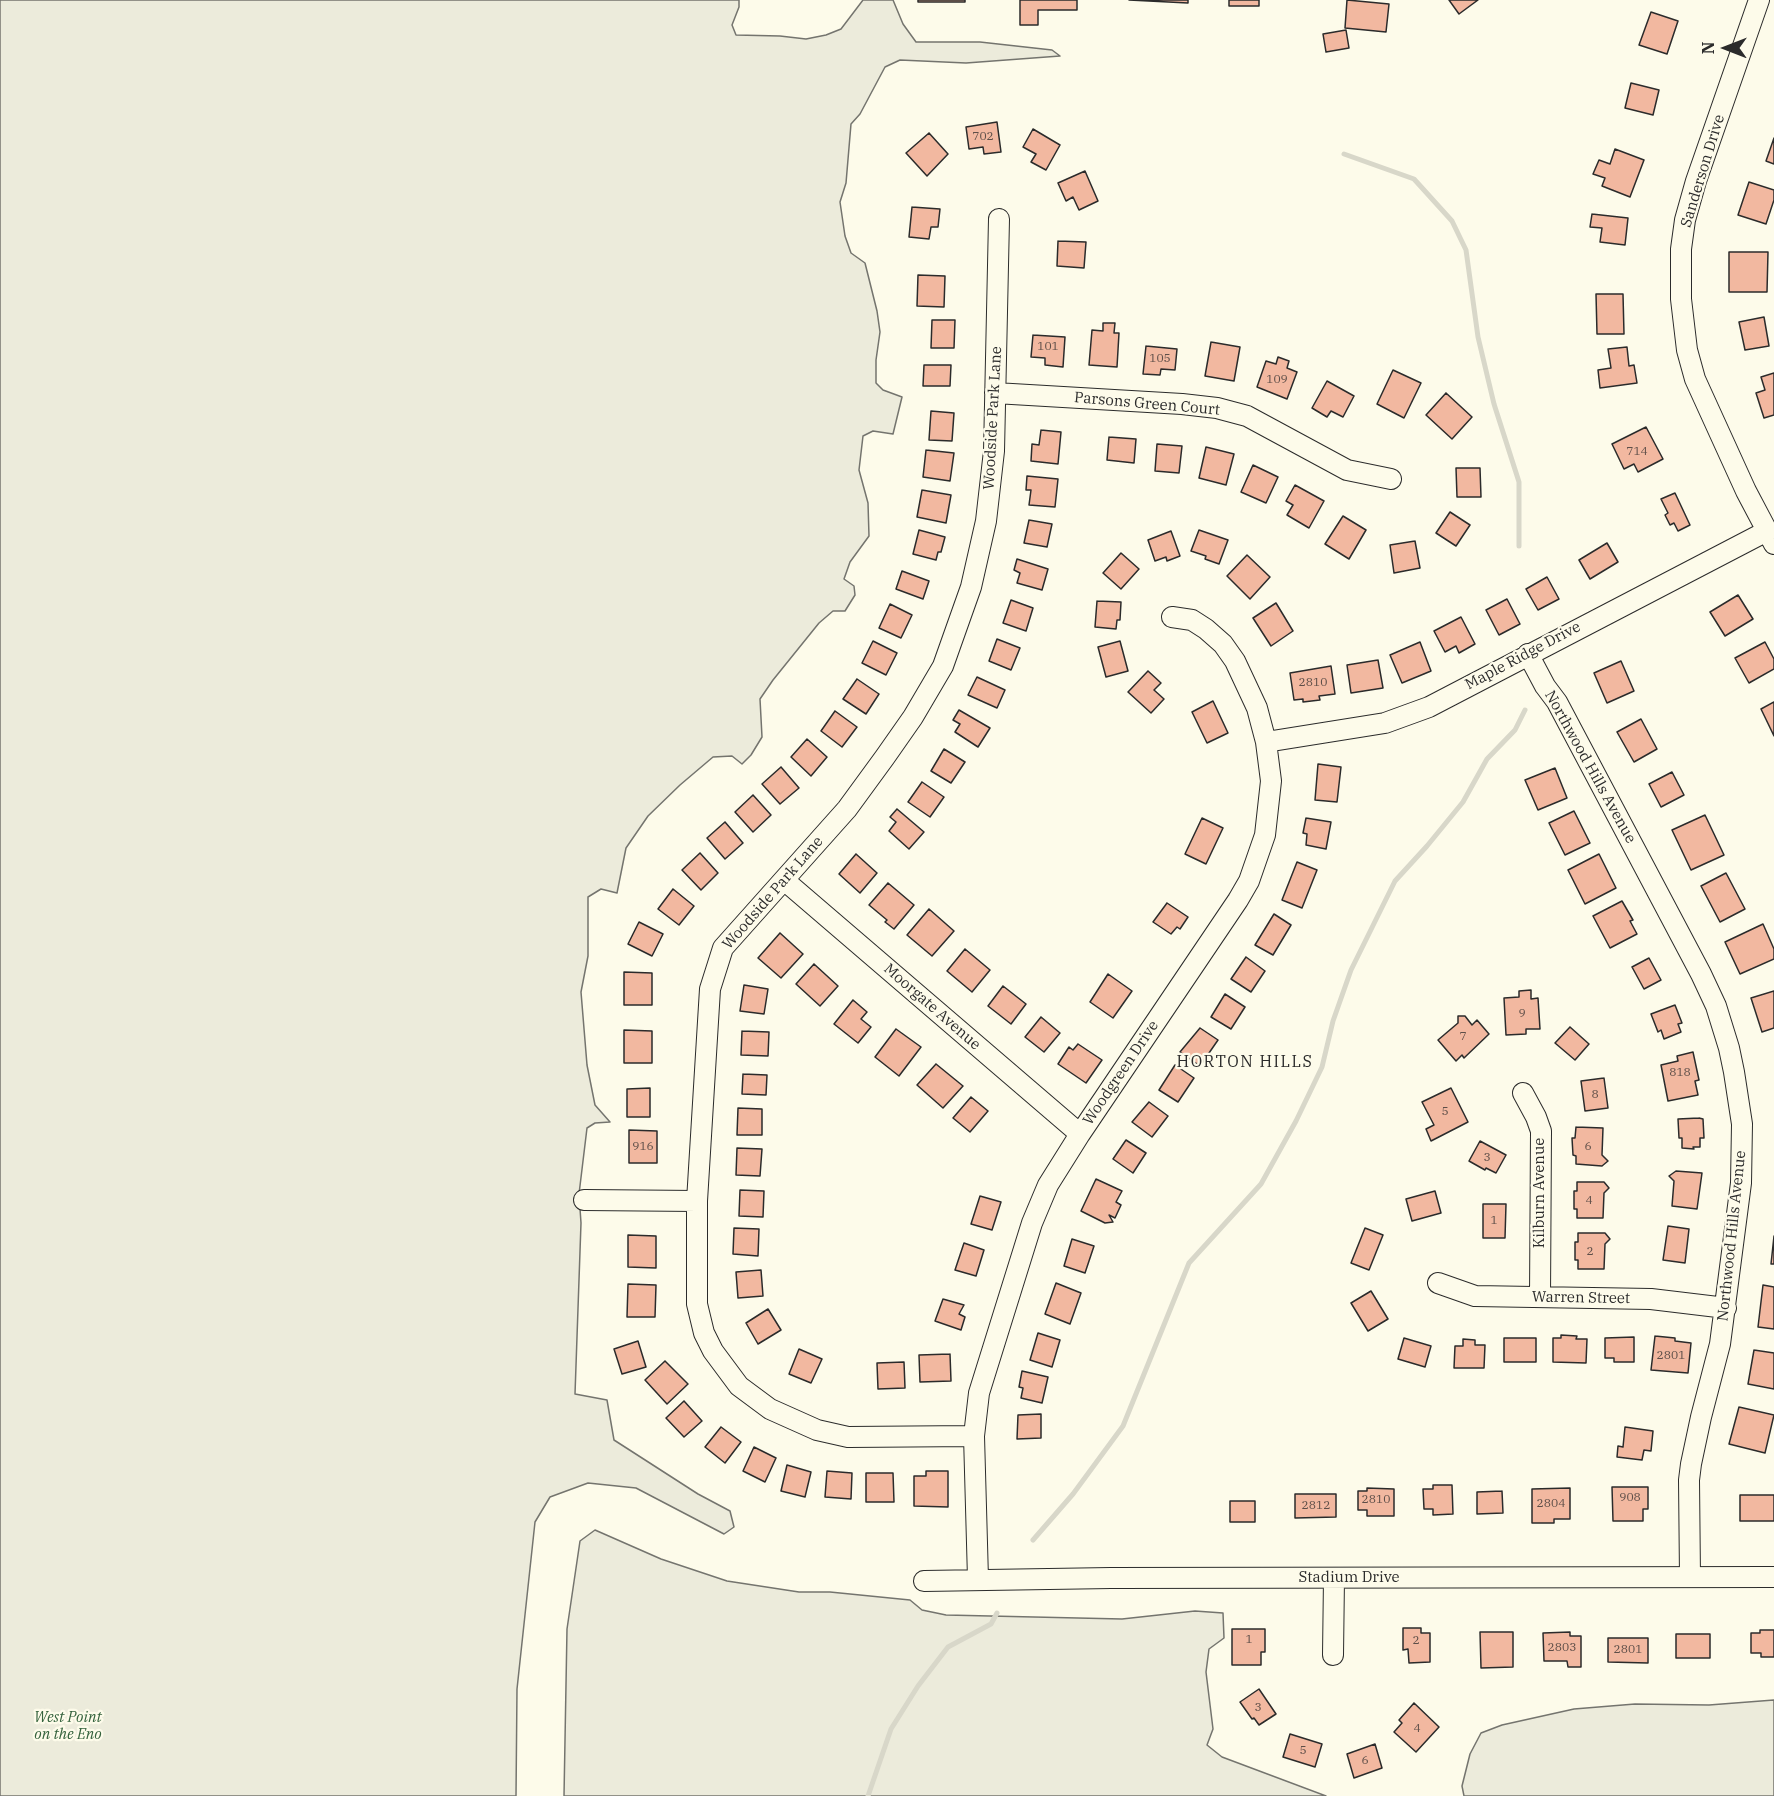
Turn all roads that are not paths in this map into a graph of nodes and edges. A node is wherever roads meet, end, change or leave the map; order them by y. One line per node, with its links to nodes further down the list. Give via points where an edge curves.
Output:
1 (1759, 0): 5 (street, Sanderson Drive, via 1685,220 1681,298 1695,379)
2 (999, 219): 3 (street, Woodside Park Lane)
3 (995, 393): 4 (street, Parsons Green Court, via 1217,408 1247,416 1347,470); 9 (street, Woodside Park Lane, via 994,451 986,521 971,587 943,666 913,717 847,809)
4 (1391, 478)
5 (1770, 537): 7 (street, Maple Ridge Drive)
6 (1173, 617): 8 (street, Woodgreen Drive, via 1192,620 1223,644 1257,708)
7 (1528, 654): 8 (street, Maple Ridge Drive, via 1429,706 1385,723); 16 (street, Northwood Hills Avenue, via 1701,974 1729,1048 1740,1104 1742,1153)
8 (1266, 742): 11 (street, Woodgreen Drive, via 1271,781 1265,835 1249,881)
9 (784, 880): 11 (street, Moorgate Avenue); 13 (street, Woodside Park Lane, via 723,948 710,988)
10 (1523, 1094): 15 (street, Kilburn Avenue, via 1540,1131)
11 (1080, 1134): 17 (street, Woodgreen Drive, via 1048,1185 1032,1223 979,1393)
12 (584, 1200): 13 (street)
13 (697, 1201): 17 (street, Woodside Park Lane, via 697,1304 713,1351 739,1386 770,1409 817,1430 848,1437)
14 (1438, 1283): 15 (street, Warren Street, via 1475,1296)
15 (1540, 1297): 16 (street, Warren Street, via 1651,1299)
16 (1726, 1308): 18 (street, Northwood Hills Avenue, via 1691,1464)
17 (974, 1436): 21 (street, Woodgreen Drive)
18 (1690, 1577): 19 (street, Stadium Drive); 20 (street, Stadium Drive)
19 (1774, 1577)
20 (1334, 1578): 21 (street, Stadium Drive); 23 (street)
21 (978, 1579): 22 (street, Stadium Drive)
22 (924, 1581)
23 (1333, 1655)

